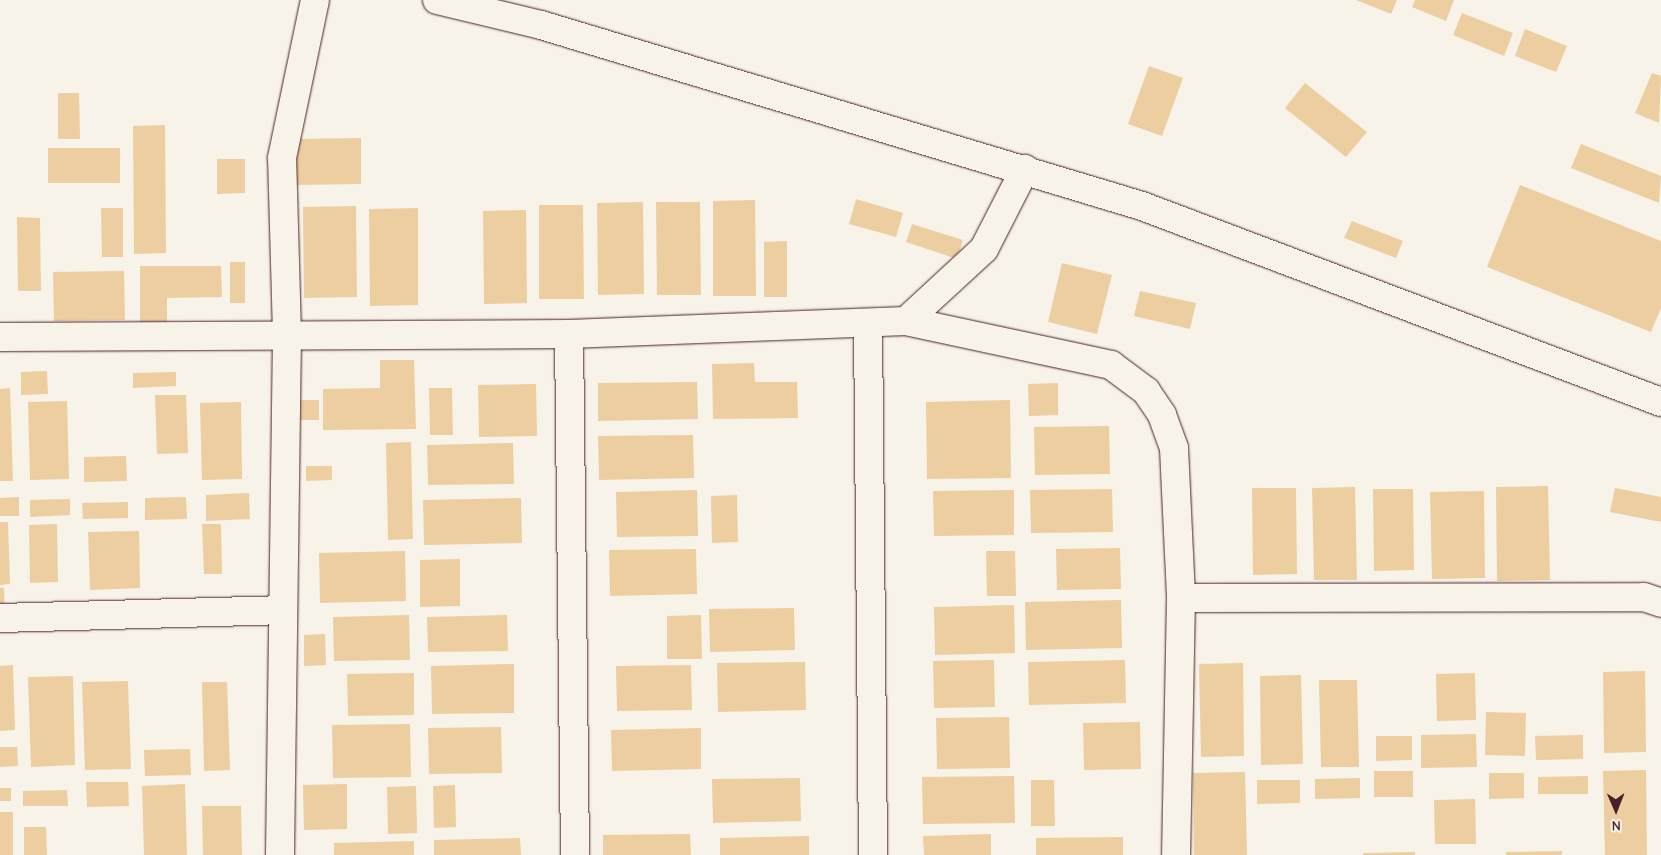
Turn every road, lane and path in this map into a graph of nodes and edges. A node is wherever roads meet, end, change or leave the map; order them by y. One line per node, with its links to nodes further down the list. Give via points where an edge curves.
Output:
1 (315, 0): 6 (street, via 282,158)
2 (437, 0): 3 (street, via 541,25)
3 (1026, 169): 4 (street, via 984,249); 9 (street, via 1142,206)
4 (906, 321): 5 (street); 10 (street, via 1111,365 1146,391 1162,415 1174,448)
5 (868, 323): 7 (street); 16 (street)
6 (287, 334): 7 (street); 8 (street); 12 (street)
7 (569, 334): 15 (street)
8 (0, 337)
9 (1661, 402)
10 (1182, 598): 11 (street, via 1644,597); 17 (street)
11 (1661, 603)
12 (282, 610): 13 (street); 14 (street)
13 (0, 618)
14 (280, 855)
15 (575, 855)
16 (873, 855)
17 (1176, 855)

